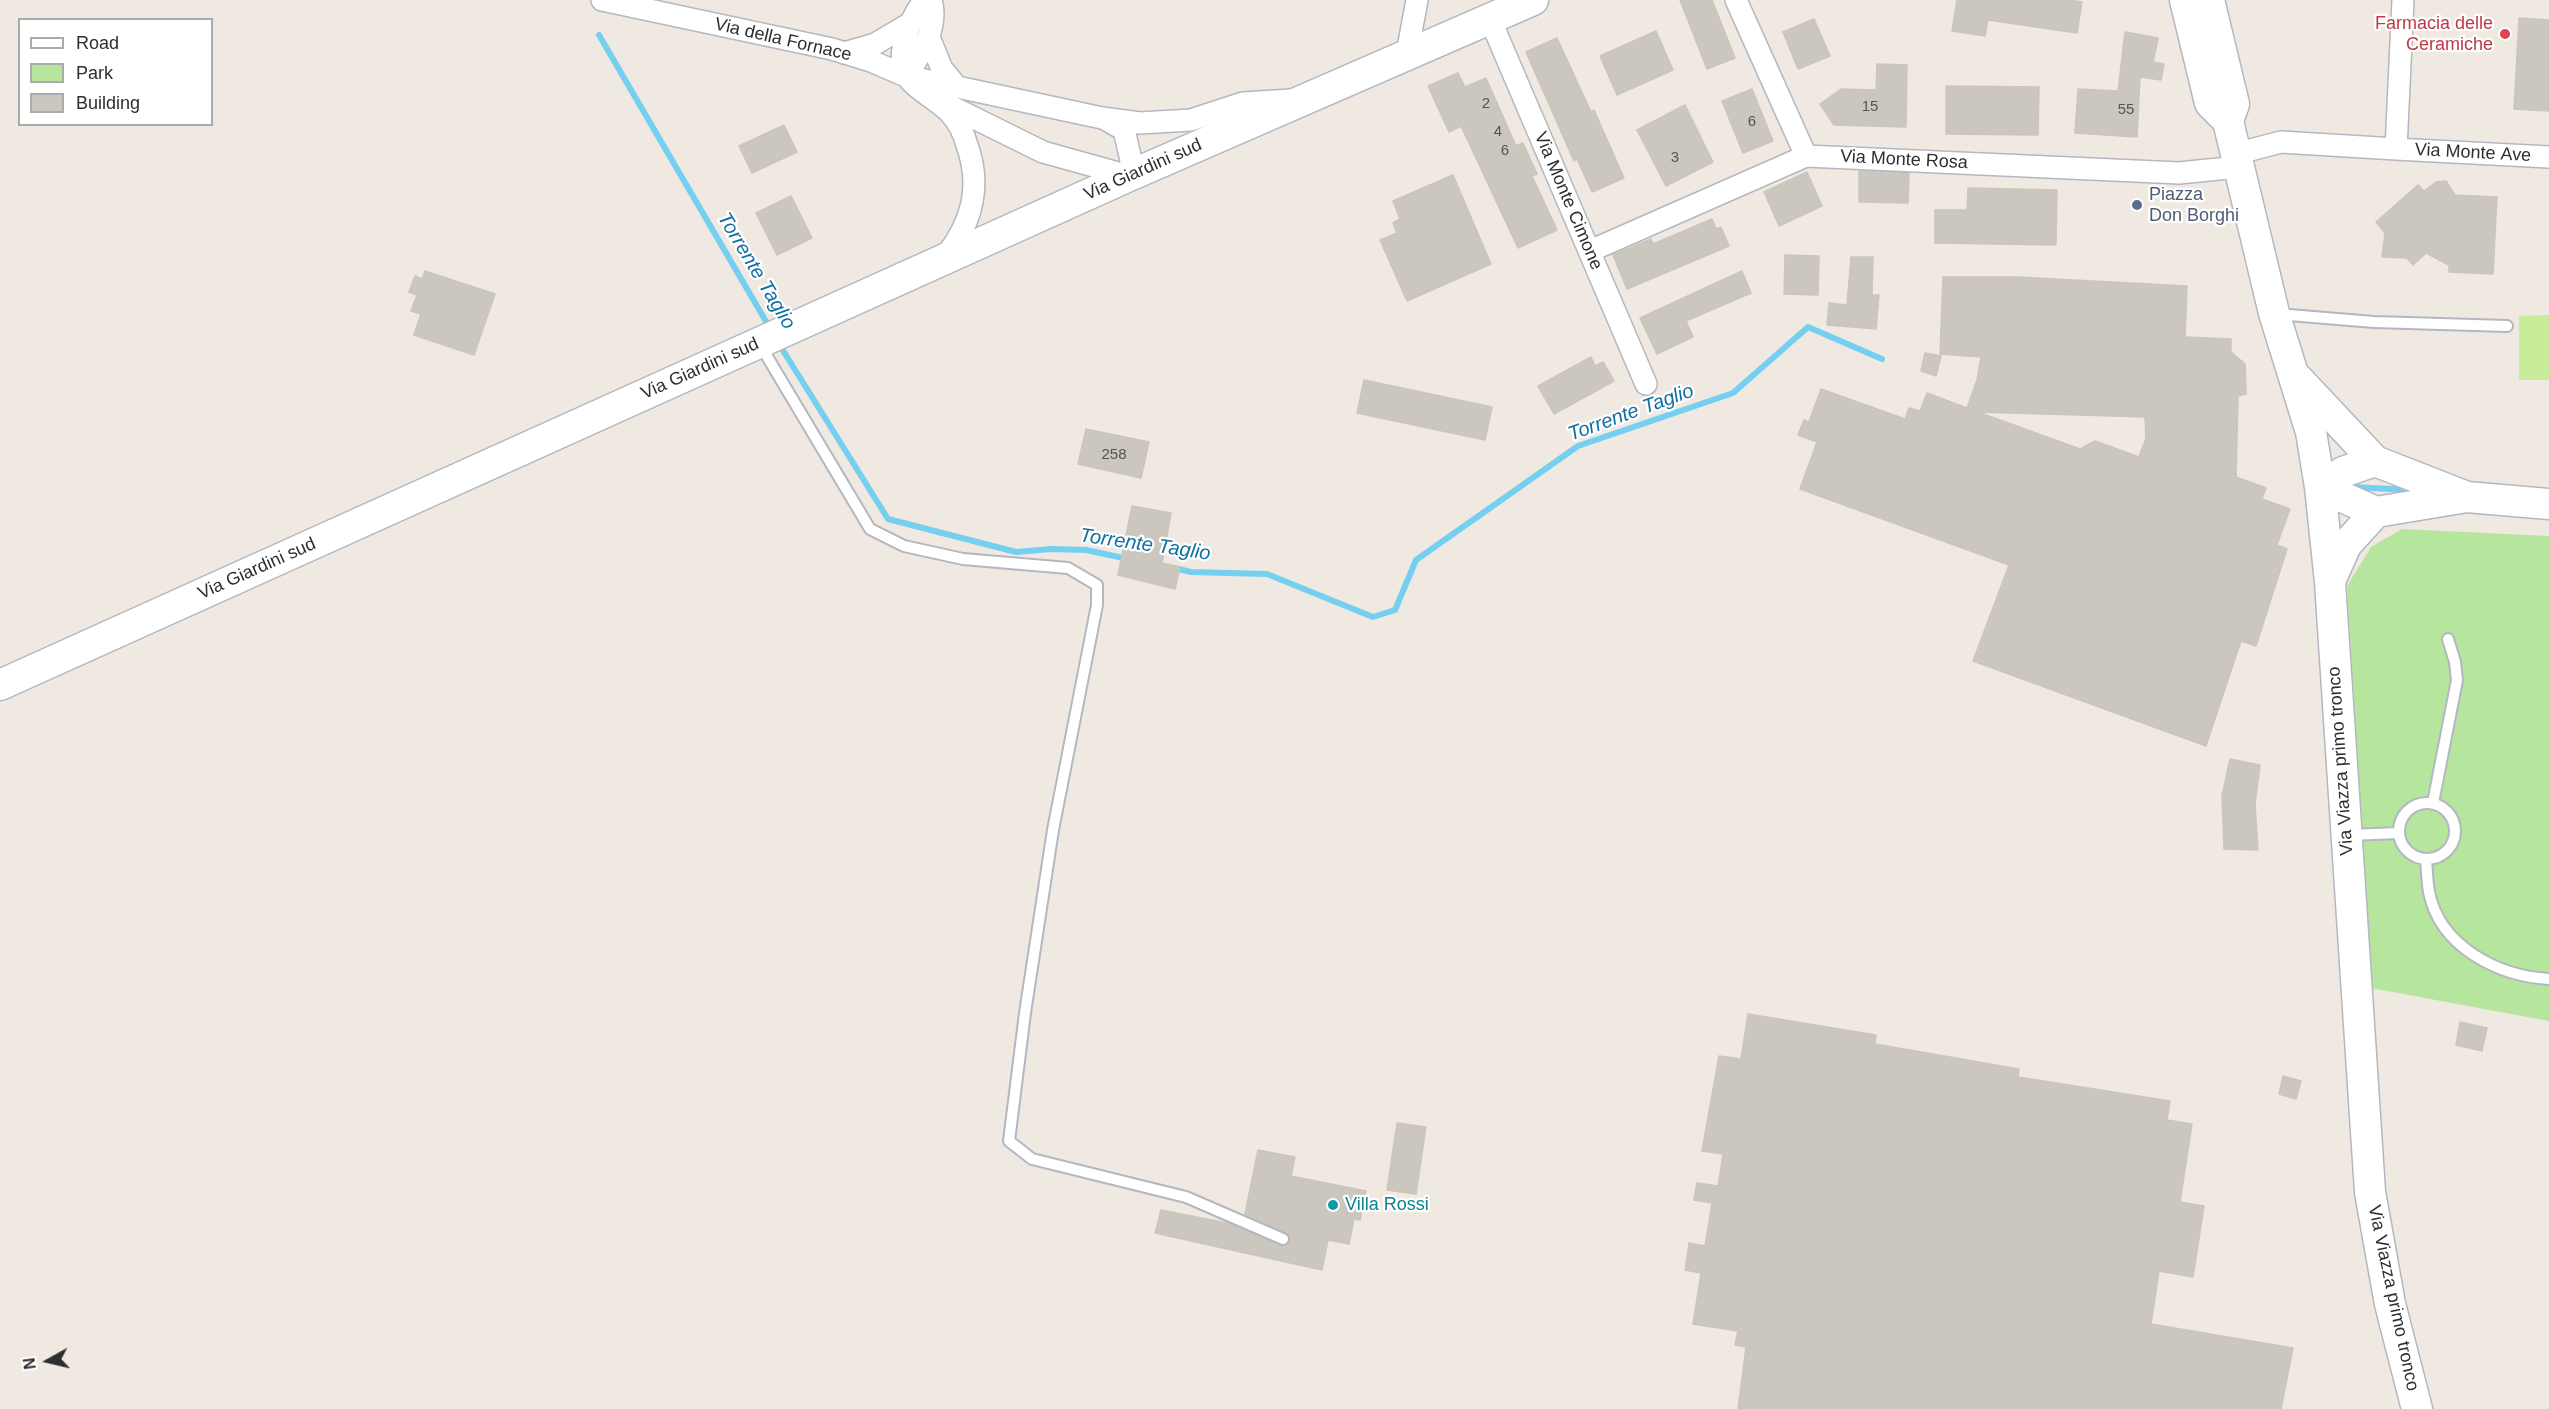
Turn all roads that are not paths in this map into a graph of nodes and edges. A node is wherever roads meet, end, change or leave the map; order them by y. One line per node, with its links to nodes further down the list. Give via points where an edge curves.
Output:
1 (602, 0): 10 (street, Via della Fornace)
2 (925, 0): 12 (street)
3 (931, 0): 13 (street, via 934,8)
4 (1418, 0): 15 (street)
5 (1533, 0): 11 (street, Via Giardini sud)
6 (1736, 0): 23 (street)
7 (2185, 0): 21 (street, Via Viazza primo tronco, via 2211,103)
8 (2209, 0): 21 (street, Via Viazza primo tronco, via 2235,104)
9 (2403, 0): 22 (street)
10 (656, 6): 14 (street, Via della Fornace)
11 (1490, 19): 15 (street, Via Giardini sud); 27 (street, Via Monte Cimone)
12 (914, 21): 14 (street, via 875,44); 16 (street, via 903,51)
13 (929, 37): 16 (street); 17 (street, via 942,69)
14 (843, 53): 16 (street, Via della Fornace)
15 (1407, 54): 19 (street, Via Giardini sud)
16 (906, 76): 17 (street); 18 (street)
17 (957, 87): 20 (street)
18 (929, 95): 26 (street, via 1042,152); 28 (street, via 951,114 975,168 974,196 966,226)
19 (1302, 100): 20 (street, via 1243,103 1191,120 1140,123); 26 (street, Via Giardini sud)
20 (1102, 118): 26 (street, via 1124,130 1131,159)
21 (2228, 121): 25 (street, Via Viazza primo tronco)
22 (2396, 149): 24 (street, Via Monte Ave); 25 (street, Via Monte Ave, via 2281,142)
23 (1806, 156): 25 (street, Via Monte Rosa, via 2179,173); 27 (street, Via Monte Rosa)
24 (2549, 157)
25 (2236, 161): 29 (street, Via Viazza primo tronco)
26 (1129, 176): 28 (street, Via Giardini sud)
27 (1590, 251): 33 (street, Via Monte Cimone)
28 (942, 261): 31 (street, Via Giardini sud)
29 (2274, 313): 30 (lane, via 2374,322); 32 (street, Via Viazza primo tronco)
30 (2507, 326)
31 (768, 339): 41 (street, Via Giardini sud); 47 (lane, via 870,529 904,546 963,559 1068,567 1097,585 1097,605 1053,830 1009,1141 1032,1159 1186,1197)
32 (2294, 374): 34 (street); 35 (street, Via Viazza primo tronco, via 2311,432)
33 (1646, 384)
34 (2375, 461): 35 (street, via 2343,471); 36 (street)
35 (2320, 487): 38 (street); 39 (street, Via Viazza primo tronco)
36 (2467, 497): 37 (street); 38 (street)
37 (2549, 504)
38 (2376, 512): 39 (street, via 2346,545)
39 (2330, 582): 44 (street, Via Viazza primo tronco)
40 (2448, 639): 42 (lane, via 2457,680)
41 (0, 685)
42 (2433, 803): 43 (lane, via 2424,802 2409,809 2399,824); 45 (lane, via 2452,818 2456,834 2442,855)
43 (2399, 832): 44 (lane); 45 (lane, via 2404,848)
44 (2346, 835): 48 (street, Via Viazza primo tronco, via 2370,1192 2390,1305)
45 (2426, 859): 46 (lane, via 2434,905 2459,943 2496,969)
46 (2549, 979)
47 (1283, 1239)
48 (2417, 1409)

